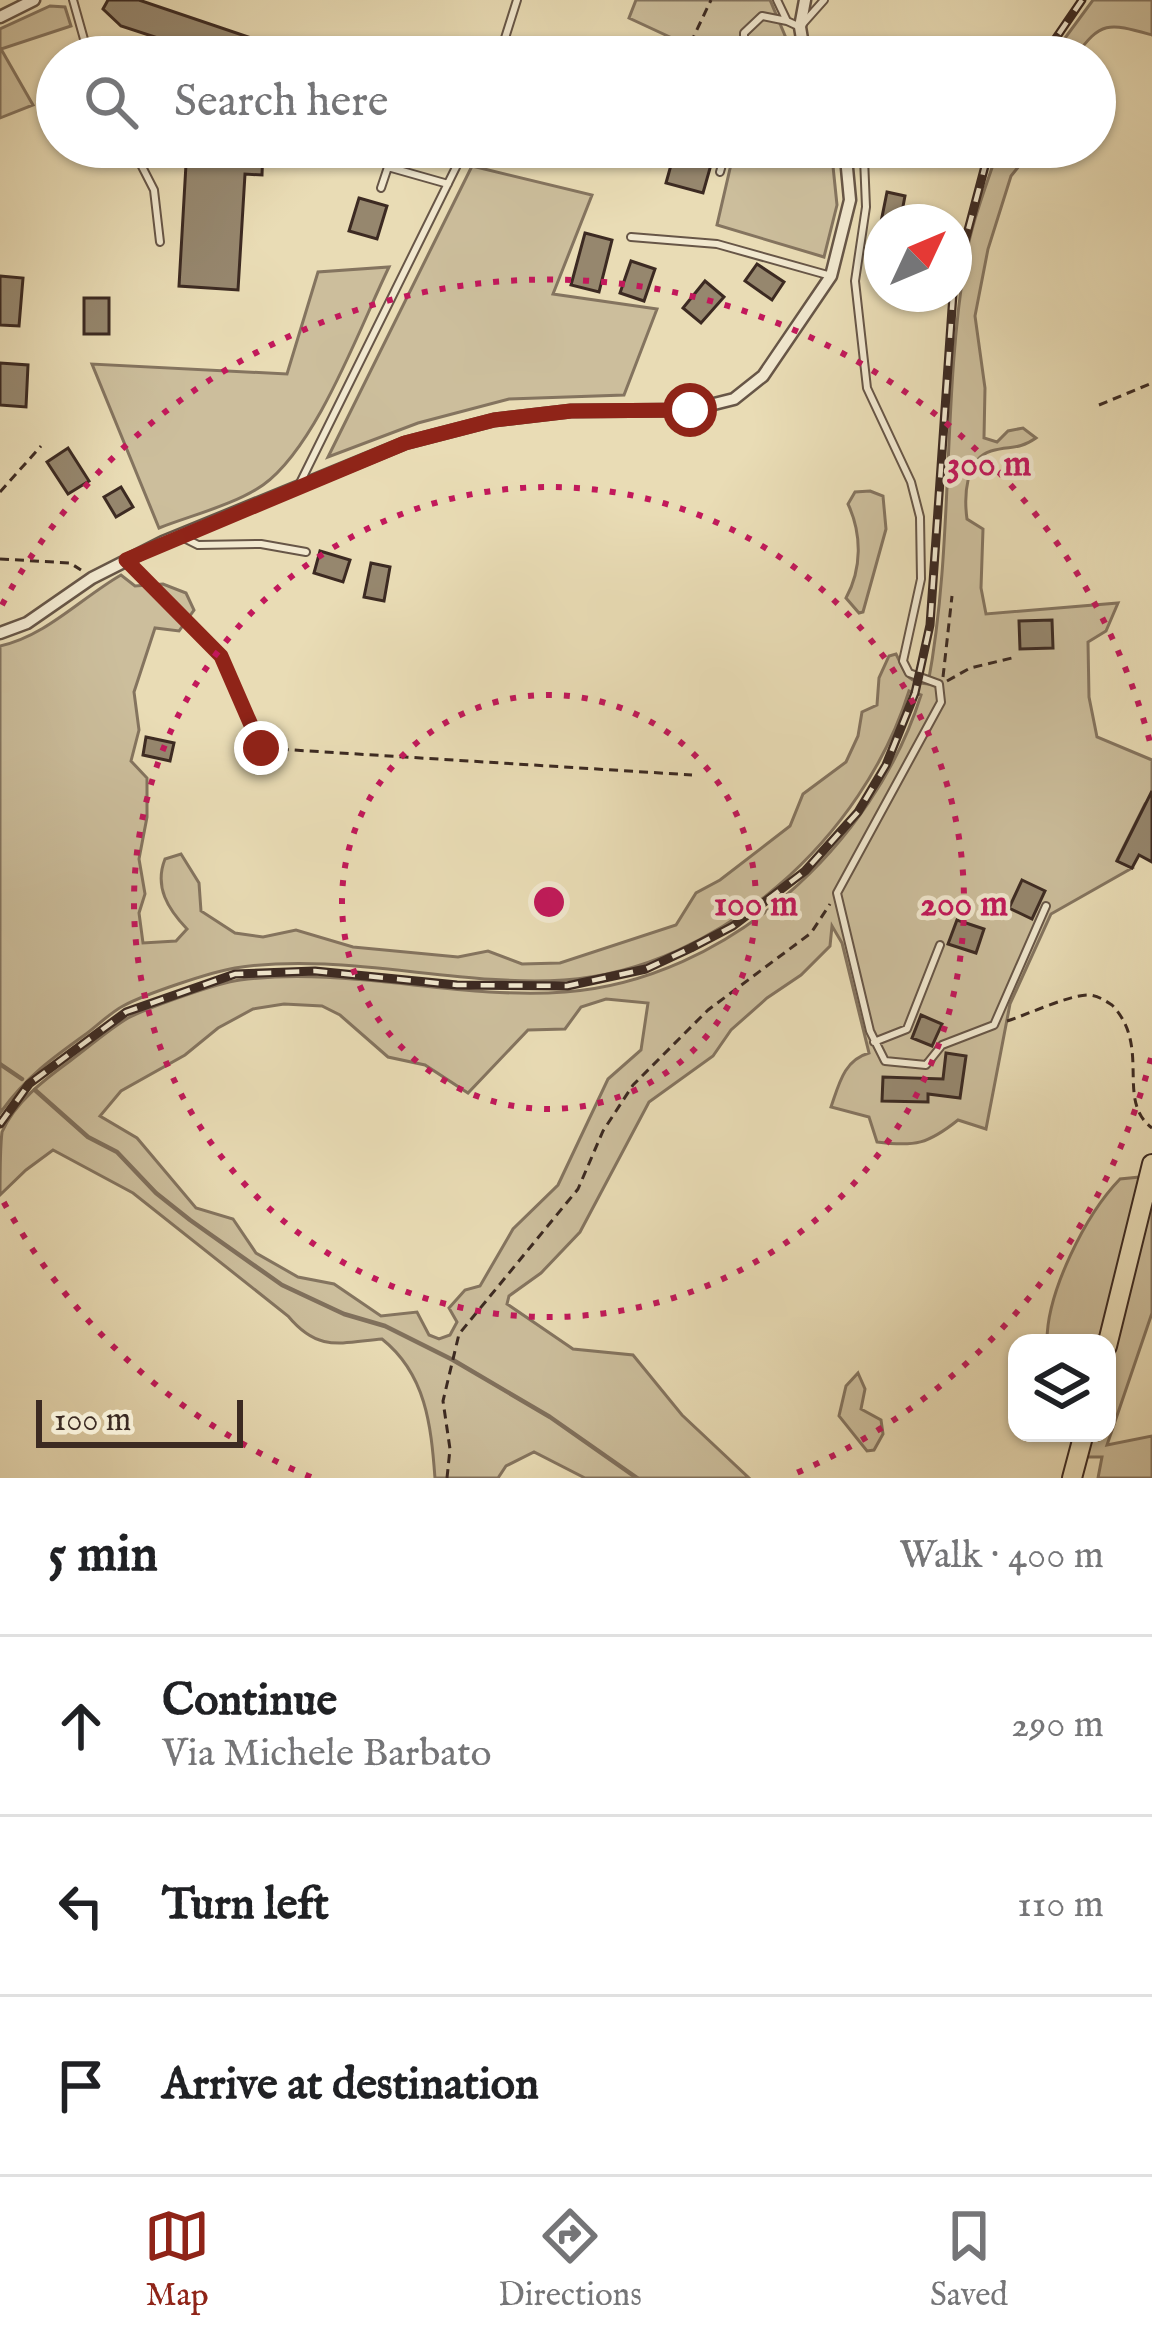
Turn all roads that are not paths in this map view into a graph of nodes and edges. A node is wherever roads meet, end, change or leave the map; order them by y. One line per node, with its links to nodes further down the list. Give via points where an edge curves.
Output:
1 (34, 0): 7 (street)
2 (73, 0): 10 (lane)
3 (517, 0): 11 (lane)
4 (777, 0): 8 (lane)
5 (805, 0): 9 (street)
6 (824, 0): 9 (lane)
7 (0, 16)
8 (787, 22): 9 (lane); 12 (lane, via 762,16)
9 (800, 27): 13 (street)
10 (83, 36)
11 (506, 36)
12 (744, 36)
13 (802, 36)
14 (143, 168): 25 (lane)
15 (388, 168): 23 (lane)
16 (392, 168): 22 (lane)
17 (456, 168): 22 (lane)
18 (721, 168): 21 (lane)
19 (850, 168): 26 (street)
20 (864, 168): 33 (lane, via 855,281 867,388 920,517 921,579 903,662 909,673 939,684 941,702 837,893)
21 (720, 172)
22 (448, 184): 27 (lane)
23 (381, 188)
24 (631, 237): 26 (lane, via 717,244)
25 (160, 242)
26 (831, 276): 27 (street, via 763,376 734,399 690,410 494,420 405,443)
27 (298, 485): 28 (street)
28 (179, 536): 29 (lane, via 198,545); 30 (street)
29 (306, 552)
30 (0, 633)
31 (1046, 906): 33 (lane, via 994,1024 942,1045 926,1065 885,1061)
32 (940, 945): 33 (lane, via 907,1029)
33 (874, 1042)
34 (1152, 1164): 35 (main road)
35 (1110, 1334)
36 (1082, 1442): 37 (main road)
37 (1072, 1478)

